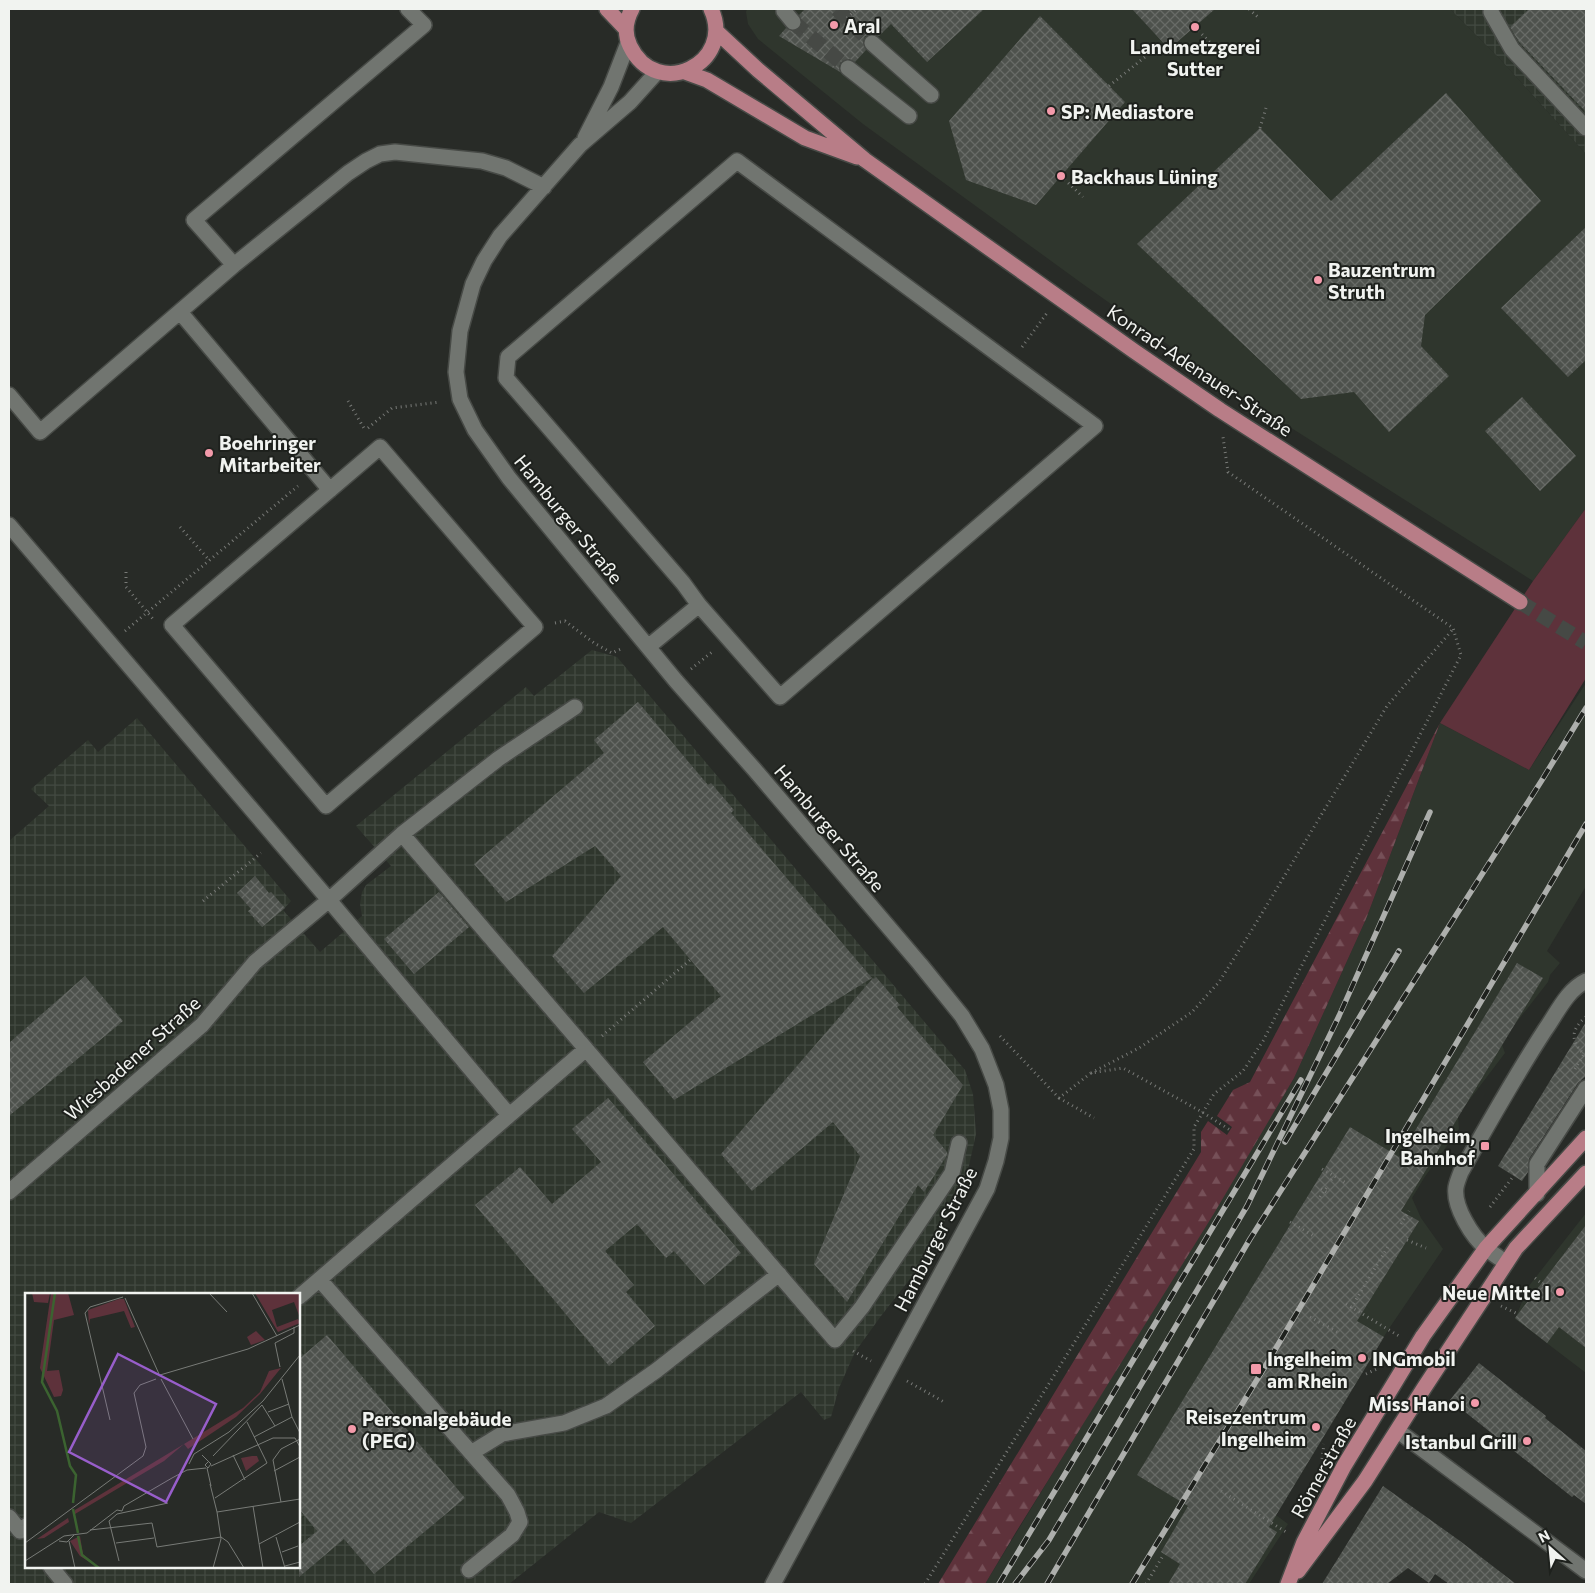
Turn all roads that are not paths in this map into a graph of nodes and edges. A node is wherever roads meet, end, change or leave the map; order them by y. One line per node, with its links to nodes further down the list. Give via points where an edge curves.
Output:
1 (408, 9): 20 (street, via 424,25 194,220)
2 (607, 9): 9 (main road)
3 (632, 9): 9 (main road, via 628,15)
4 (784, 9): 7 (street)
5 (1491, 10): 16 (street, via 1512,49)
6 (714, 11): 8 (main road)
7 (793, 22)
8 (716, 32): 13 (main road, via 707,55); 18 (main road, Konrad-Adenauer-Straße)
9 (627, 36): 12 (main road, via 634,55); 17 (street, Hamburger Straße, via 607,95)
10 (872, 43): 14 (street)
11 (848, 68): 15 (street)
12 (657, 72): 13 (main road); 17 (street, Hamburger Straße, via 630,102)
13 (685, 72): 18 (main road, Konrad-Adenauer-Straße, via 707,80 805,138)
14 (931, 95)
15 (909, 116)
16 (1586, 128)
17 (580, 146): 19 (street, Hamburger Straße)
18 (865, 160): 25 (main road, Konrad-Adenauer-Straße, via 1220,410)
19 (544, 187): 20 (street, via 506,168 482,161 395,152 380,154 348,173); 27 (street, Hamburger Straße, via 500,236 472,284 460,330 456,372 460,399 475,430 509,478)
20 (234, 265): 21 (street)
21 (180, 312): 22 (street, via 40,432); 23 (street)
22 (9, 395)
23 (330, 490): 23 (street, via 380,447 535,627 326,806 172,625)
24 (9, 525): 30 (street)
25 (1520, 602)
26 (699, 606): 26 (street, via 683,583 506,378 508,356 737,161 1095,426 780,697); 27 (street)
27 (648, 647): 53 (street, Hamburger Straße, via 962,1016 982,1049 996,1085 1001,1110 996,1161 987,1188)
28 (575, 707): 29 (street, Wiesbadener Straße, via 498,759)
29 (402, 834): 30 (street, Wiesbadener Straße); 32 (street)
30 (329, 900): 34 (street); 38 (street, Wiesbadener Straße, via 255,962 202,1025)
31 (1586, 981): 40 (street, via 1568,996 1461,1172 1456,1188 1458,1206 1472,1234)
32 (586, 1049): 34 (street); 42 (street)
33 (1586, 1088): 39 (street, via 1537,1164)
34 (509, 1115): 43 (street)
35 (1586, 1138): 39 (main road, Römerstraße)
36 (960, 1143): 42 (street, via 952,1173 862,1307 835,1340)
37 (1586, 1173): 41 (main road, Römerstraße, via 1526,1236)
38 (9, 1192)
39 (1536, 1194): 40 (main road, Römerstraße)
40 (1486, 1248): 41 (street); 54 (main road, Römerstraße, via 1422,1336 1344,1466 1304,1542)
41 (1506, 1263): 45 (main road, Römerstraße)
42 (780, 1274): 46 (street, via 606,1406 564,1423 502,1434)
43 (320, 1280): 44 (street); 46 (street)
44 (300, 1297)
45 (1398, 1430): 51 (street); 54 (main road, Römerstraße, via 1365,1481)
46 (471, 1453): 50 (street, via 508,1495 520,1522 512,1535)
47 (9, 1517): 48 (street)
48 (25, 1531)
49 (52, 1568): 52 (street)
50 (470, 1570)
51 (1586, 1572)
52 (65, 1584)
53 (773, 1584)
54 (1288, 1584)

